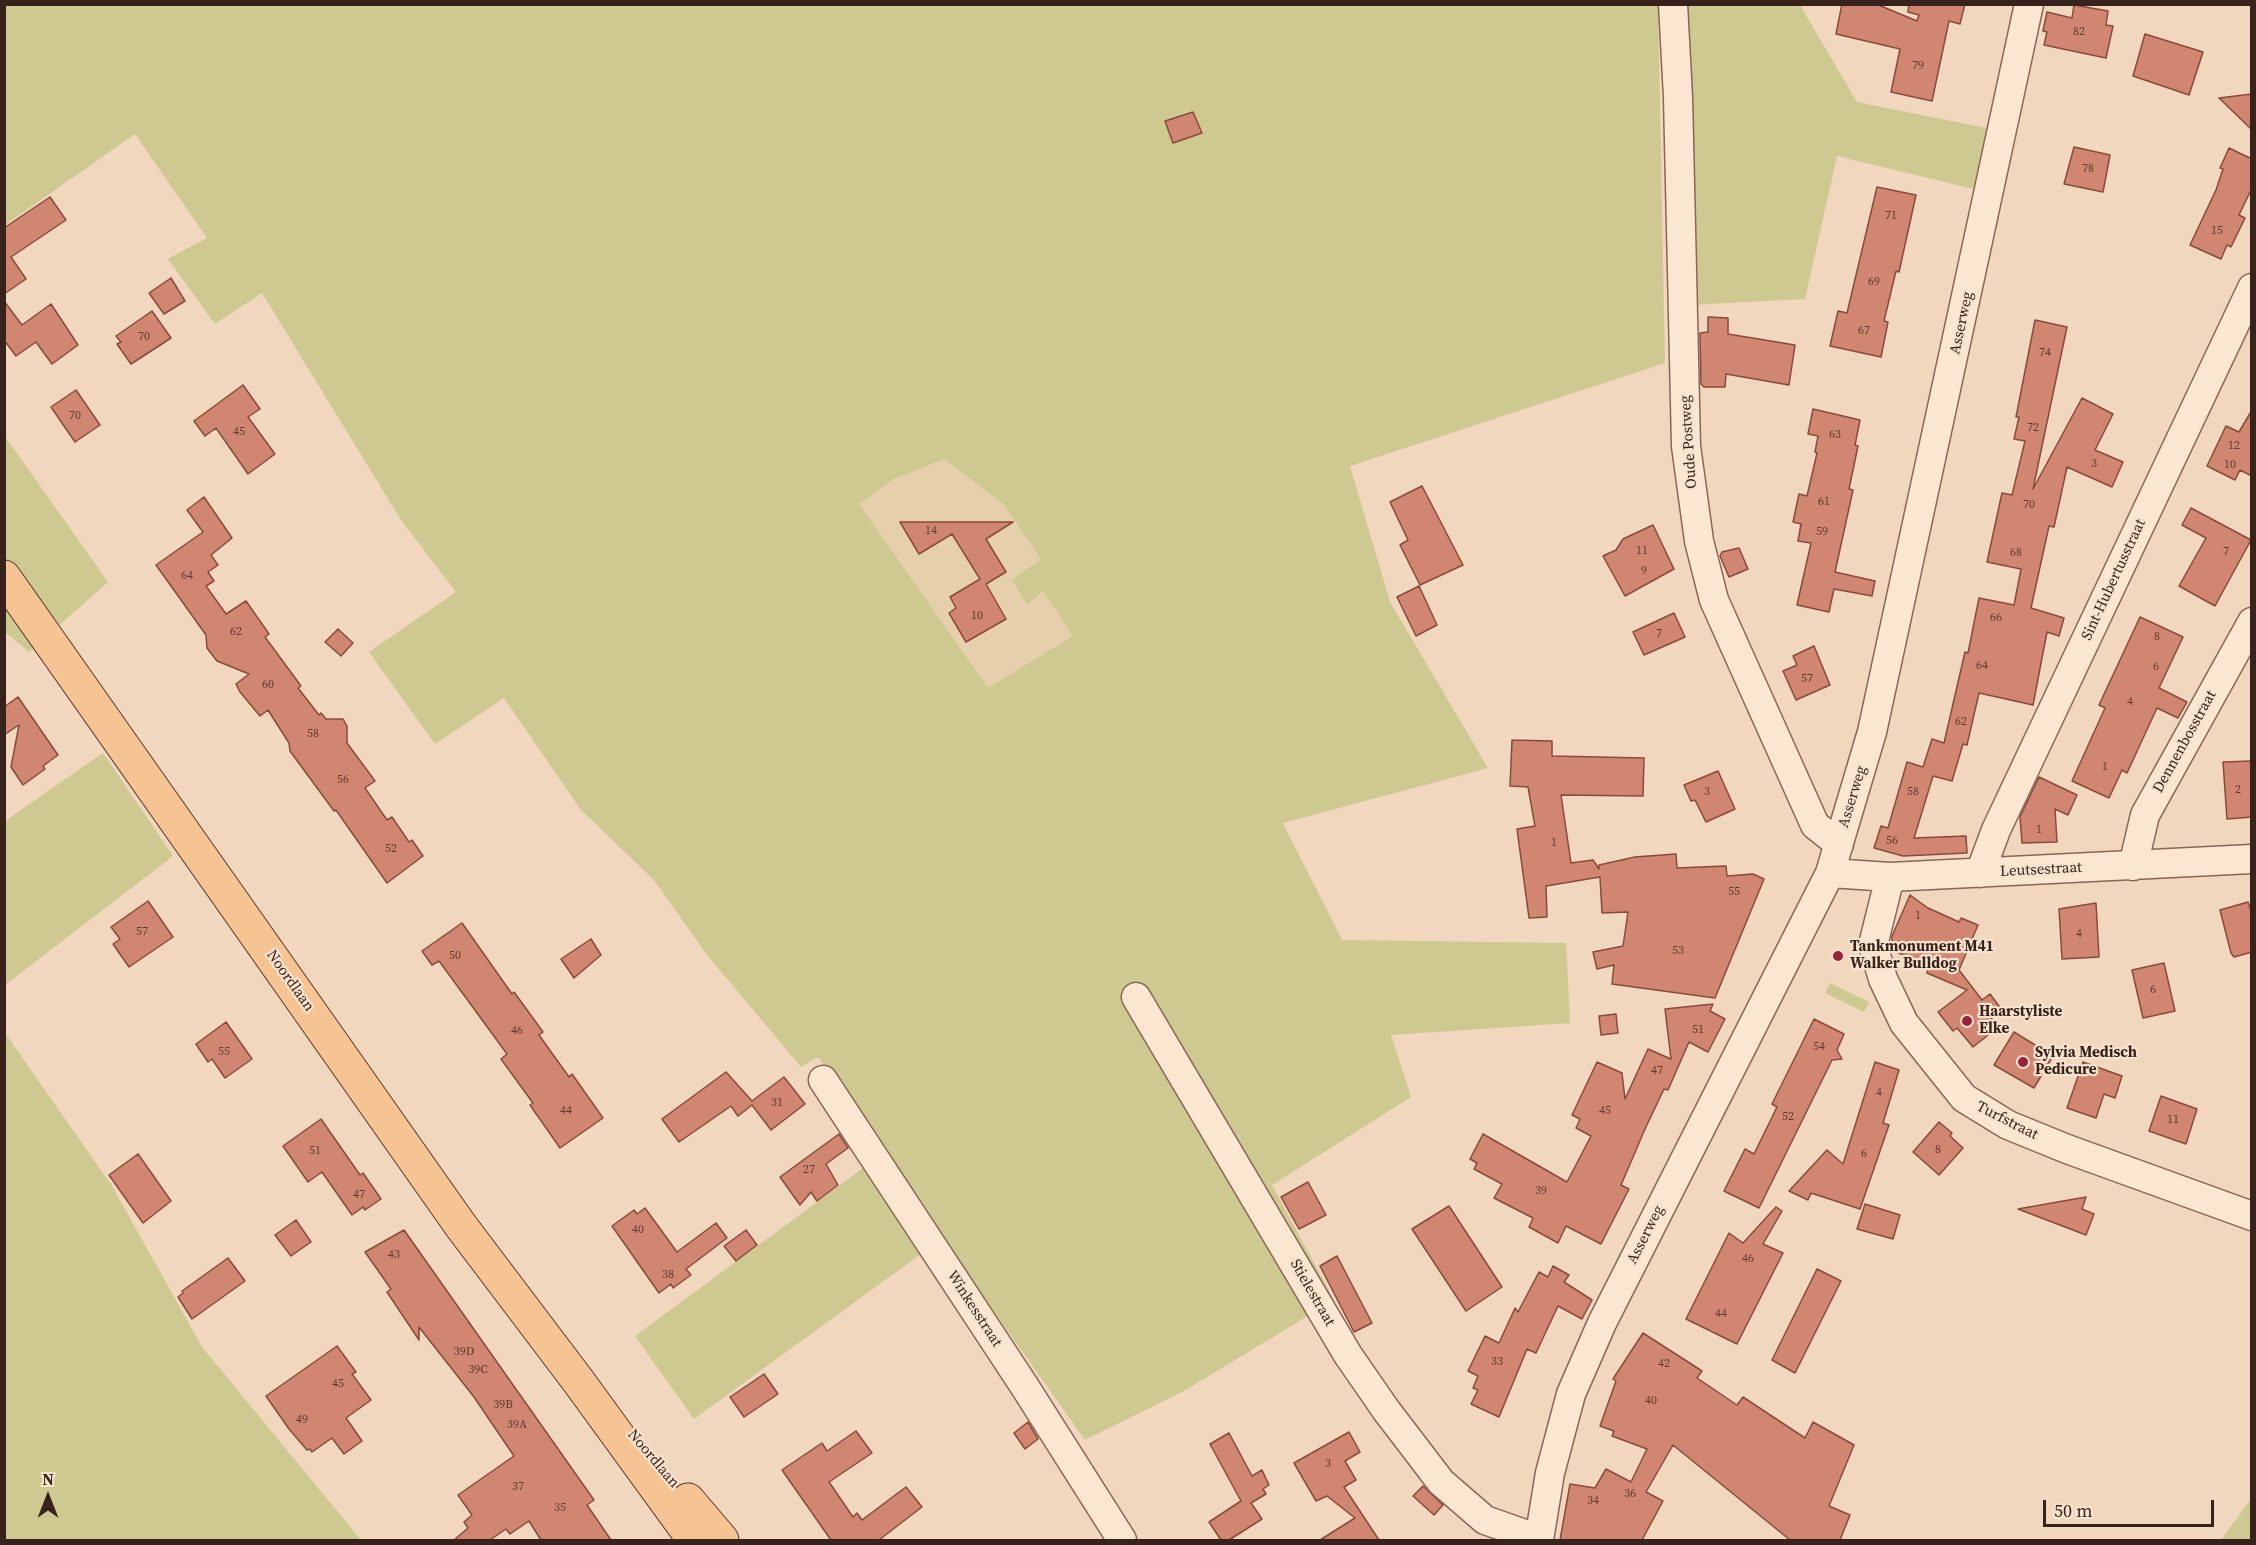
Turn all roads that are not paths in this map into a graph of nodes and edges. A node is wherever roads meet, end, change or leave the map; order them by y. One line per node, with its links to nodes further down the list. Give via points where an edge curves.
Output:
1 (1673, 4): 6 (street, Oude Postweg, via 1686,446 1699,541 1714,600 1815,825)
2 (2029, 4): 6 (street, Asserweg, via 1872,732)
3 (2252, 288): 10 (street, Sint-Hubertusstraat, via 1996,830)
4 (4, 577): 15 (main road, Noordlaan, via 461,1226)
5 (2252, 622): 8 (street, Dennenbosstraat, via 2145,815)
6 (1839, 844): 9 (street, Asserweg)
7 (2252, 859): 8 (street, Leutsestraat)
8 (2133, 866): 10 (street, Leutsestraat)
9 (1830, 873): 11 (street, Leutsestraat); 19 (street, Asserweg, via 1602,1323 1571,1394 1550,1473)
10 (1980, 873): 11 (street, Leutsestraat)
11 (1890, 877): 14 (street, Turfstraat, via 1873,945 1883,979 1904,1023 1964,1098 2008,1125)
12 (1136, 997): 19 (street, Stielestraat, via 1348,1355 1386,1410 1441,1482 1485,1520)
13 (823, 1080): 18 (street, Winkesstraat)
14 (2252, 1216)
15 (579, 1382): 16 (main road, Noordlaan); 17 (main road, Noordlaan, via 628,1429)
16 (694, 1540)
17 (722, 1540)
18 (1122, 1540)
19 (1539, 1540)

